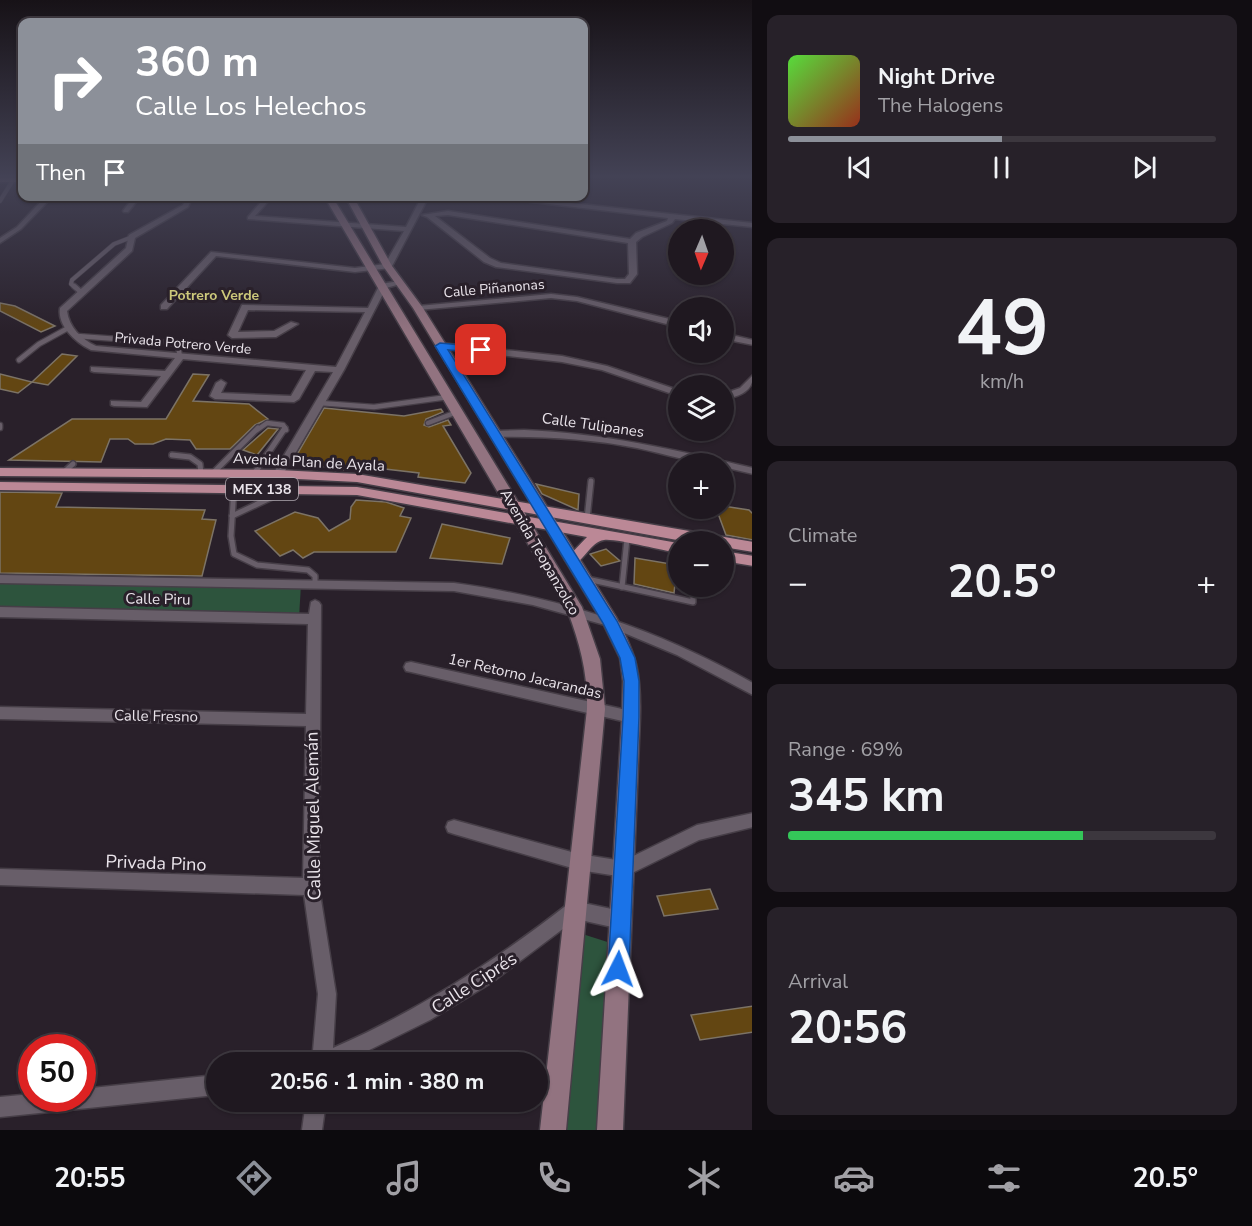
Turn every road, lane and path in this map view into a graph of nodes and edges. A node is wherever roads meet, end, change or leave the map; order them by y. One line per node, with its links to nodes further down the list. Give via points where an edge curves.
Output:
1 (20, 228): 11 (street)
2 (148, 228): 10 (street)
3 (347, 228): 14 (main road, Avenida Teopanzolco)
4 (368, 228): 13 (main road, Avenida Teopanzolco)
5 (391, 228): 9 (street)
6 (445, 228): 12 (street, via 499,265 617,281 627,281 633,274)
7 (545, 228): 12 (street)
8 (656, 228): 12 (street)
9 (408, 229): 13 (street)
10 (132, 237): 17 (street, via 129,249); 17 (lane, via 114,244 72,280 71,284)
11 (0, 241)
12 (632, 241)
13 (388, 266): 14 (street); 15 (main road, Avenida Teopanzolco)
14 (373, 269): 16 (main road, Avenida Teopanzolco); 18 (street, via 214,254)
15 (400, 283): 16 (street); 19 (main road, Avenida Teopanzolco)
16 (383, 286): 20 (street); 37 (main road, Avenida Teopanzolco)
17 (82, 292): 22 (street, via 63,310)
18 (164, 307)
19 (418, 308): 21 (street, Calle Piñanonas, via 551,296); 26 (main road, Avenida Teopanzolco)
20 (368, 310): 23 (street, Privada Potrero Verde, via 245,307 232,335 276,334); 31 (street)
21 (668, 322)
22 (66, 323): 27 (street, Privada Potrero Verde, via 84,344 94,348); 28 (lane)
23 (294, 324)
24 (734, 339): 25 (street)
25 (752, 343)
26 (440, 346): 35 (main road, Avenida Teopanzolco); 36 (street, via 562,359 604,368)
27 (180, 357): 29 (street, Privada Potrero Verde); 32 (street)
28 (19, 360)
29 (312, 368): 31 (street, Privada Potrero Verde); 34 (street, via 294,399 215,396)
30 (94, 369): 32 (street)
31 (339, 370): 40 (street)
32 (166, 374): 39 (street, via 144,405)
33 (752, 379): 38 (street, via 743,390)
34 (221, 383)
35 (463, 383): 37 (main road); 43 (main road, Avenida Teopanzolco)
36 (668, 390)
37 (445, 392): 40 (lane, via 374,407); 41 (main road, Avenida Teopanzolco)
38 (734, 393)
39 (114, 403)
40 (320, 403): 51 (street)
41 (457, 412): 42 (lane); 56 (main road, Avenida Teopanzolco)
42 (428, 423)
43 (495, 434): 44 (street, Calle Tulipanes, via 532,431 581,435); 58 (main road, Avenida Teopanzolco)
44 (668, 453)
45 (172, 454): 49 (lane, via 190,457)
46 (734, 467): 47 (street, Calle Tulipanes)
47 (752, 471)
48 (0, 472): 49 (main road, Avenida Plan de Ayala / MEX 138, via 68,468)
49 (207, 474): 50 (main road, Avenida Plan de Ayala / MEX 138); 50 (lane, via 261,426 284,425 286,430)
50 (254, 474): 51 (main road, Avenida Plan de Ayala / MEX 138)
51 (278, 474): 56 (main road, Avenida Plan de Ayala / MEX 138, via 357,478)
52 (591, 481): 59 (lane)
53 (0, 486): 54 (main road, Avenida Plan de Ayala / MEX 138)
54 (234, 488): 55 (main road, Avenida Plan de Ayala / MEX 138); 57 (lane)
55 (289, 489): 57 (lane); 60 (main road, Avenida Plan de Ayala / MEX 138, via 357,491)
56 (513, 506): 58 (main road, Avenida Plan de Ayala / MEX 138); 60 (main road, Avenida Teopanzolco)
57 (232, 516): 72 (lane, via 234,554 258,565 308,570 315,576)
58 (548, 518): 59 (main road, Avenida Plan de Ayala / MEX 138); 60 (main road, Avenida Plan de Ayala / MEX 138); 62 (main road, Avenida Plan de Ayala / MEX 138); 68 (main road, Avenida Teopanzolco)
59 (587, 519): 61 (main road, Avenida Plan de Ayala / MEX 138)
60 (522, 520): 77 (main road, Avenida Teopanzolco)
61 (668, 533)
62 (603, 534): 63 (main road, Avenida Plan de Ayala / MEX 138); 68 (main road, via 587,543)
63 (627, 539): 65 (main road, Avenida Plan de Ayala / MEX 138); 73 (lane)
64 (734, 544): 66 (main road, Avenida Plan de Ayala / MEX 138)
65 (668, 546)
66 (752, 547)
67 (734, 558): 69 (main road)
68 (573, 560): 70 (main road, Avenida Teopanzolco)
69 (752, 561)
70 (583, 578): 73 (lane); 80 (main road, Avenida Teopanzolco)
71 (0, 579): 72 (street)
72 (315, 584): 77 (street, via 454,587)
73 (622, 587): 74 (lane)
74 (668, 597)
75 (669, 597): 76 (lane, via 693,602)
76 (693, 597)
77 (576, 611): 80 (street); 83 (main road, Avenida Teopanzolco, via 596,675)
78 (0, 612): 79 (street, Calle Piru)
79 (315, 612): 86 (street, Calle Miguel Alemán)
80 (610, 621): 82 (street, via 656,638); 85 (main road, Avenida Teopanzolco, via 628,658)
81 (411, 667): 83 (street, 1er Retorno Jacarandas)
82 (752, 689)
83 (596, 709): 85 (street, 1er Retorno Jacarandas); 89 (main road, Avenida Teopanzolco)
84 (0, 713): 86 (street, Calle Fresno)
85 (631, 717): 90 (main road, Avenida Teopanzolco)
86 (312, 720): 92 (street, Calle Miguel Alemán)
87 (752, 820): 90 (street, via 697,833)
88 (454, 827): 89 (street)
89 (579, 862): 90 (street); 93 (main road, Avenida Teopanzolco)
90 (624, 869): 94 (main road, Avenida Teopanzolco)
91 (0, 878): 92 (street, Privada Pino)
92 (311, 887): 95 (street, Calle Miguel Alemán, via 327,994)
93 (574, 910): 94 (street); 96 (street, Calle Ciprés, via 510,961 446,1003); 101 (main road, Avenida Teopanzolco)
94 (621, 920): 102 (main road, Avenida Teopanzolco)
95 (323, 1052)
96 (346, 1052)
97 (206, 1086): 98 (street)
98 (0, 1107)
99 (314, 1112): 100 (street)
100 (312, 1130)
101 (553, 1130)
102 (610, 1130)

